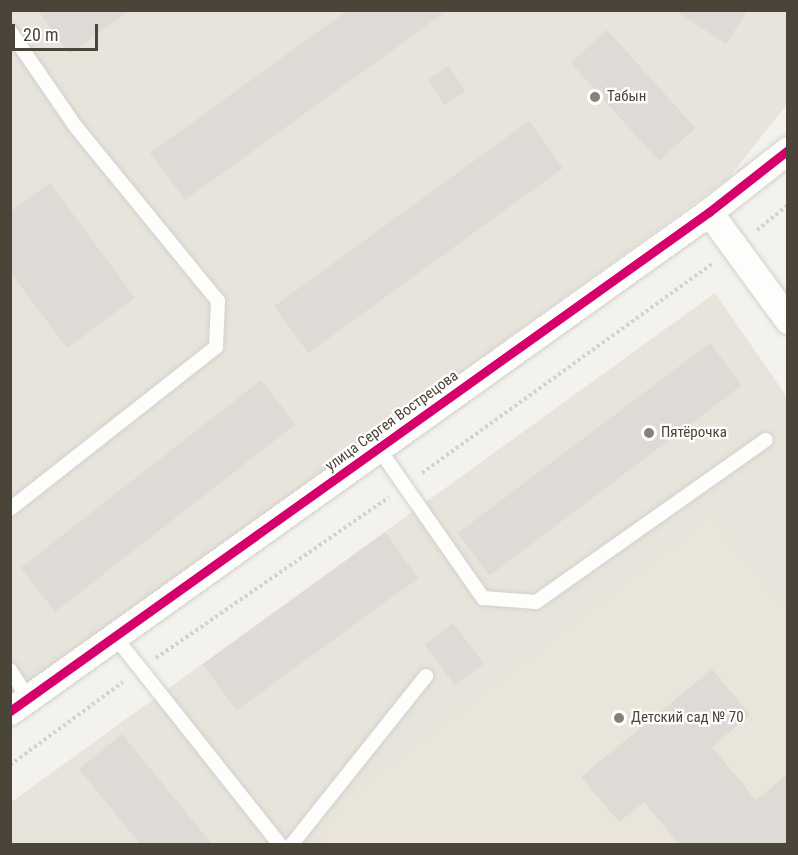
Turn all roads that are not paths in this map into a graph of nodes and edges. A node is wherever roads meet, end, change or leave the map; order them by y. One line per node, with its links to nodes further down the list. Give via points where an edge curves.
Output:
1 (10, 31): 7 (lane, via 76,128 218,302 216,346)
2 (788, 150): 3 (street, улица Сергея Вострецова)
3 (709, 212): 4 (street); 6 (street, улица Сергея Вострецова)
4 (788, 320)
5 (766, 440): 6 (lane, via 536,602 483,598)
6 (379, 449): 8 (street, улица Сергея Вострецова)
7 (10, 509)
8 (116, 638): 11 (street, улица Сергея Вострецова); 12 (lane)
9 (10, 669): 11 (lane)
10 (426, 676): 13 (lane)
11 (19, 704)
12 (279, 844)
13 (291, 844)

